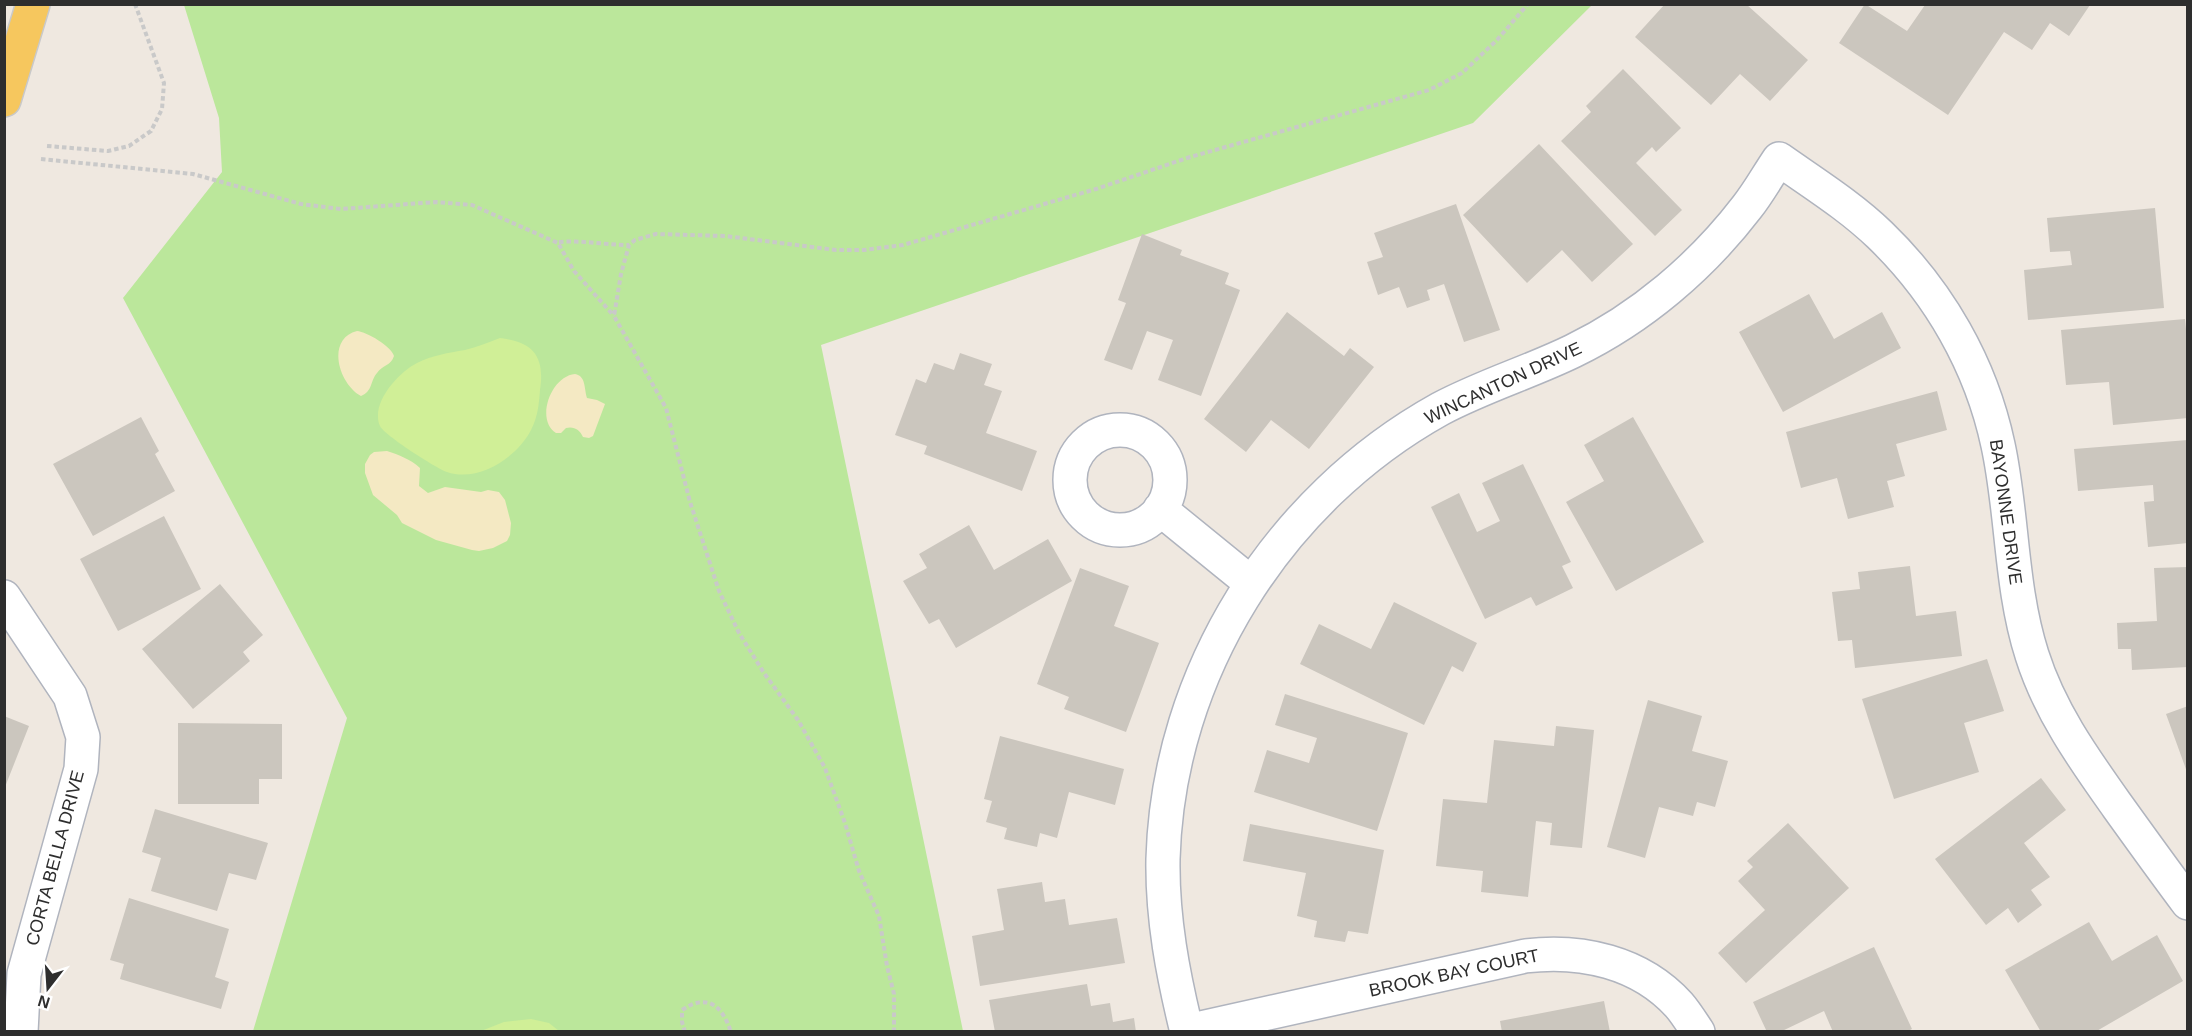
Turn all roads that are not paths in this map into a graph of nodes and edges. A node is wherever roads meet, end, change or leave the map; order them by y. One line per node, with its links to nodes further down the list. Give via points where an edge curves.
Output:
1 (33, 4): 2 (main road)
2 (8, 88)
3 (1779, 159): 5 (street, WINCANTON DRIVE, via 1748,206 1670,288 1624,322 1574,350 1441,409 1389,441 1340,479 1297,523); 7 (street, BAYONNE DRIVE, via 1879,234 1913,270 1967,352 1999,445 2021,616 2046,693 2086,763)
4 (1160, 509): 5 (street)
5 (1251, 583): 8 (street, WINCANTON DRIVE, via 1226,624 1201,679 1181,737 1168,798 1163,859 1165,920 1174,981)
6 (4, 597): 9 (street, CORTA BELLA DRIVE, via 70,696 83,737 81,769 24,974)
7 (2187, 903)
8 (1187, 1031): 10 (street, BROOK BAY COURT, via 1525,956 1563,953 1599,959 1634,972 1673,999)
9 (21, 1032)
10 (1698, 1032)

